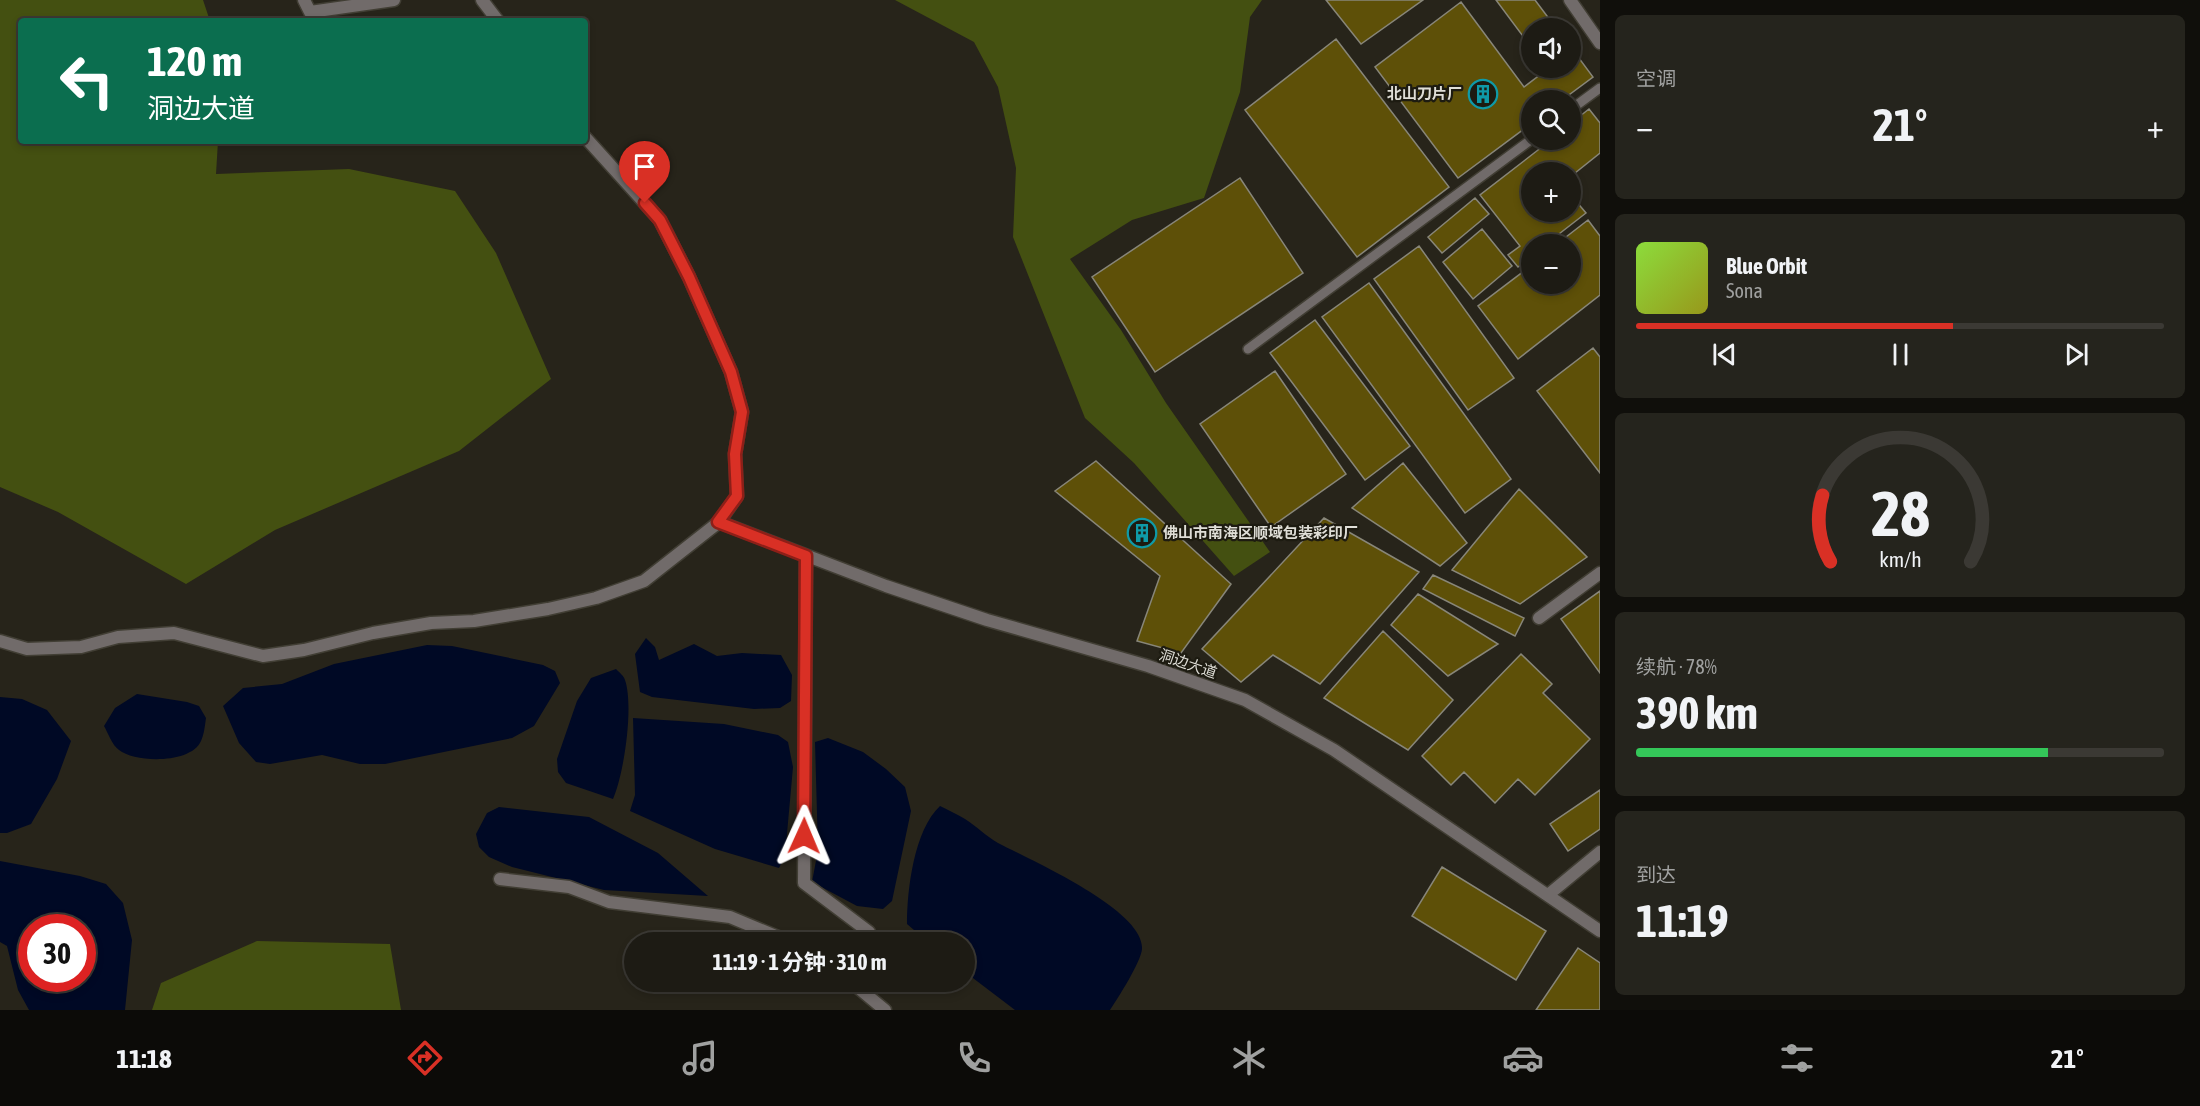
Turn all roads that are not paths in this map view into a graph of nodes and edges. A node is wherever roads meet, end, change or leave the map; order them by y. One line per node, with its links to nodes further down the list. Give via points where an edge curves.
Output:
1 (304, 0): 2 (street, via 310,12)
2 (394, 0)
3 (482, 0): 5 (street)
4 (1570, 0): 6 (street)
5 (496, 18)
6 (1600, 43)
7 (1600, 88): 8 (lane)
8 (1581, 102)
9 (588, 139): 12 (street, via 660,220 731,372 742,412 735,454 737,496)
10 (1521, 147): 11 (lane)
11 (1248, 349)
12 (718, 522): 13 (street, 洞边大道); 16 (street, via 644,581 596,598 474,621 431,622 303,650 263,656 174,633 118,637 81,647 27,649)
13 (806, 556): 19 (street, 洞边大道, via 987,620 1148,666 1245,700 1334,750); 22 (street, via 804,883)
14 (1600, 573): 15 (street)
15 (1539, 618)
16 (0, 641)
17 (1600, 852): 19 (street)
18 (500, 879): 21 (street, via 569,887 609,902 730,917)
19 (1548, 896): 20 (street, 洞边大道)
20 (1600, 931)
21 (766, 932)
22 (869, 932)
23 (863, 992): 24 (street)
24 (885, 1010)

